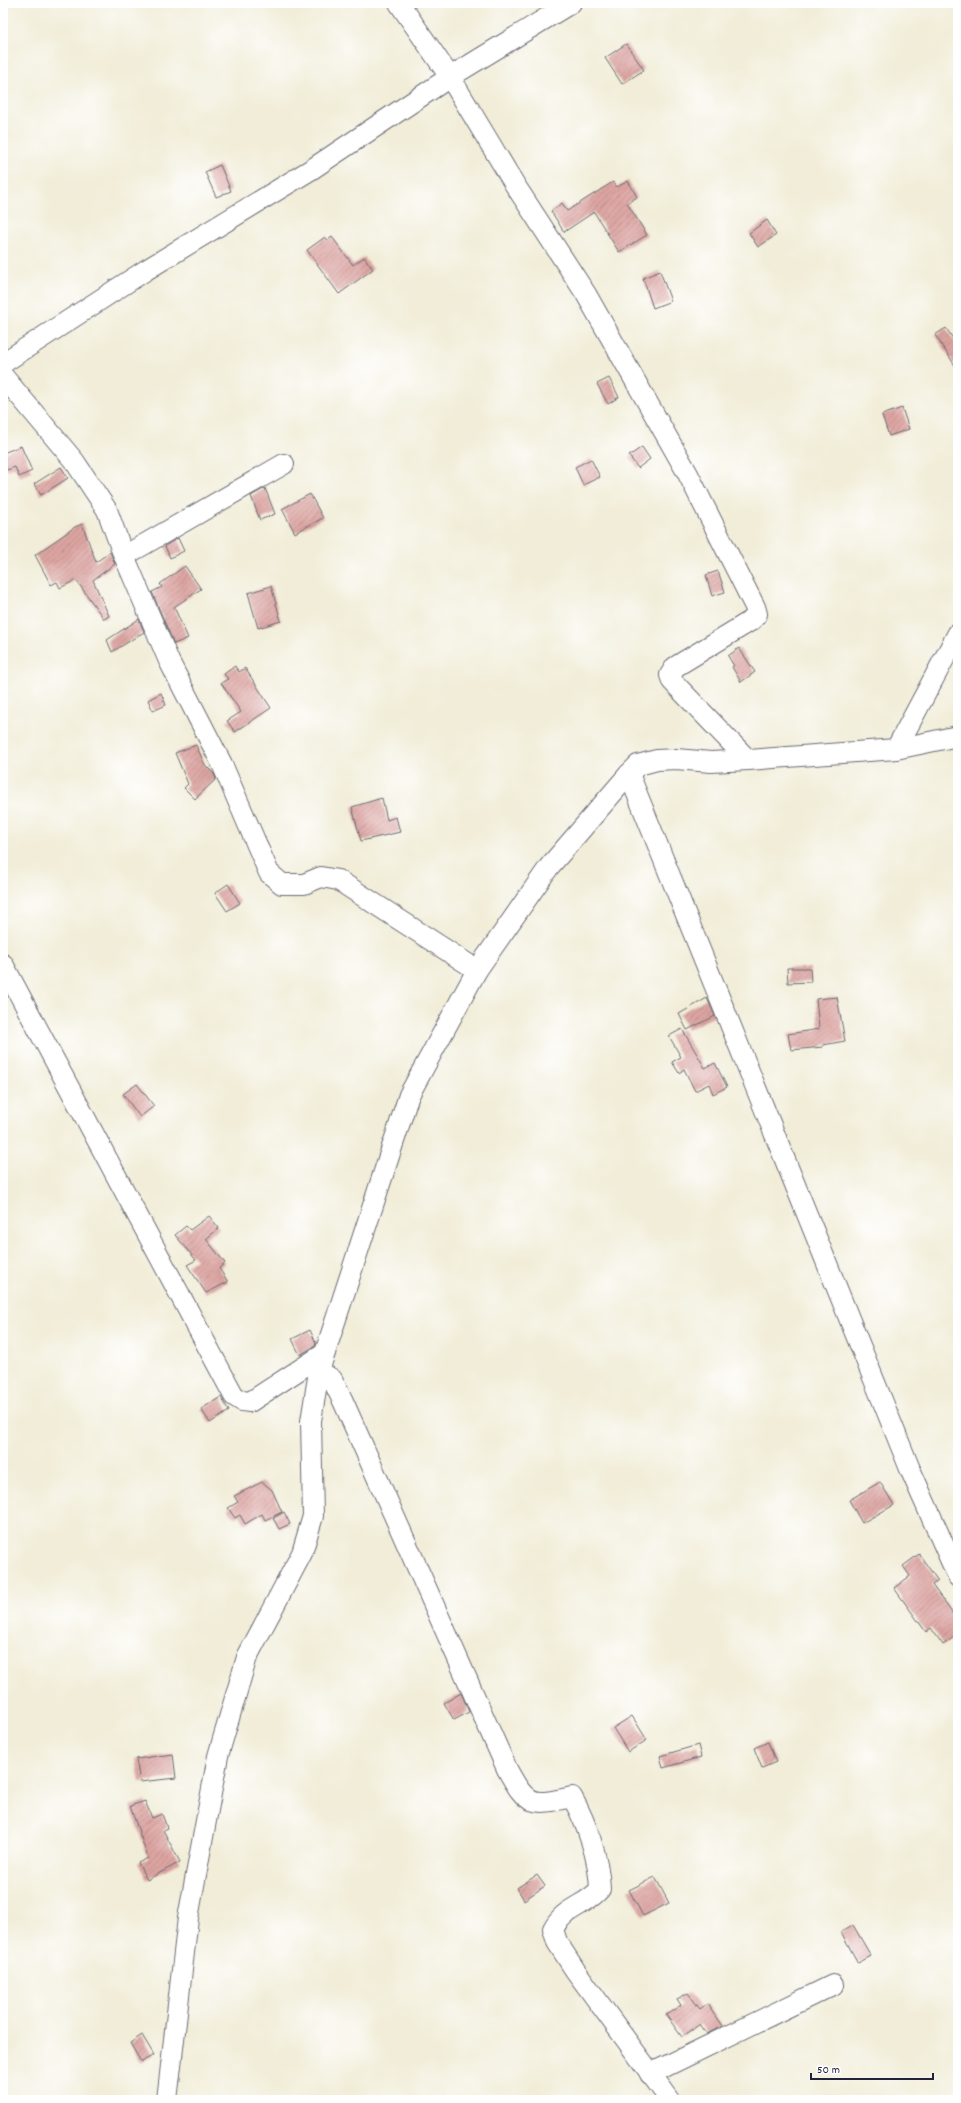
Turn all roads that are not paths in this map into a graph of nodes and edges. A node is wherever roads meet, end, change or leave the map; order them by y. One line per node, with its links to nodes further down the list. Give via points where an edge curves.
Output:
1 (399, 3): 3 (street)
2 (571, 3): 3 (street)
3 (450, 77): 4 (street, via 312,170 146,270); 11 (street, via 515,185 586,294 688,474 755,608 757,614 752,620 675,667 670,675 672,681)
4 (3, 363)
5 (3, 376): 7 (street, via 75,462 107,510)
6 (284, 464): 7 (street)
7 (124, 556): 14 (street, via 169,661 222,764 269,873 282,884 304,884 321,877 338,880)
8 (958, 633): 10 (street)
9 (958, 736): 10 (street)
10 (896, 749): 11 (street)
11 (748, 760): 12 (street, via 657,760 638,765)
12 (629, 774): 14 (street, via 548,867); 16 (street, via 910,1469)
13 (3, 964): 15 (street, via 234,1396 250,1402)
14 (477, 970): 15 (street, via 410,1095)
15 (322, 1362): 18 (street, via 343,1401 507,1769 519,1790 528,1799 543,1804 572,1797 581,1814 600,1872 600,1889 593,1898 558,1918 553,1929 557,1942 575,1970); 19 (street, via 311,1421 313,1516 302,1553 247,1657 218,1756 188,1918)
16 (958, 1577)
17 (833, 1984): 18 (street)
18 (650, 2074): 20 (street)
19 (167, 2100)
20 (670, 2100)

